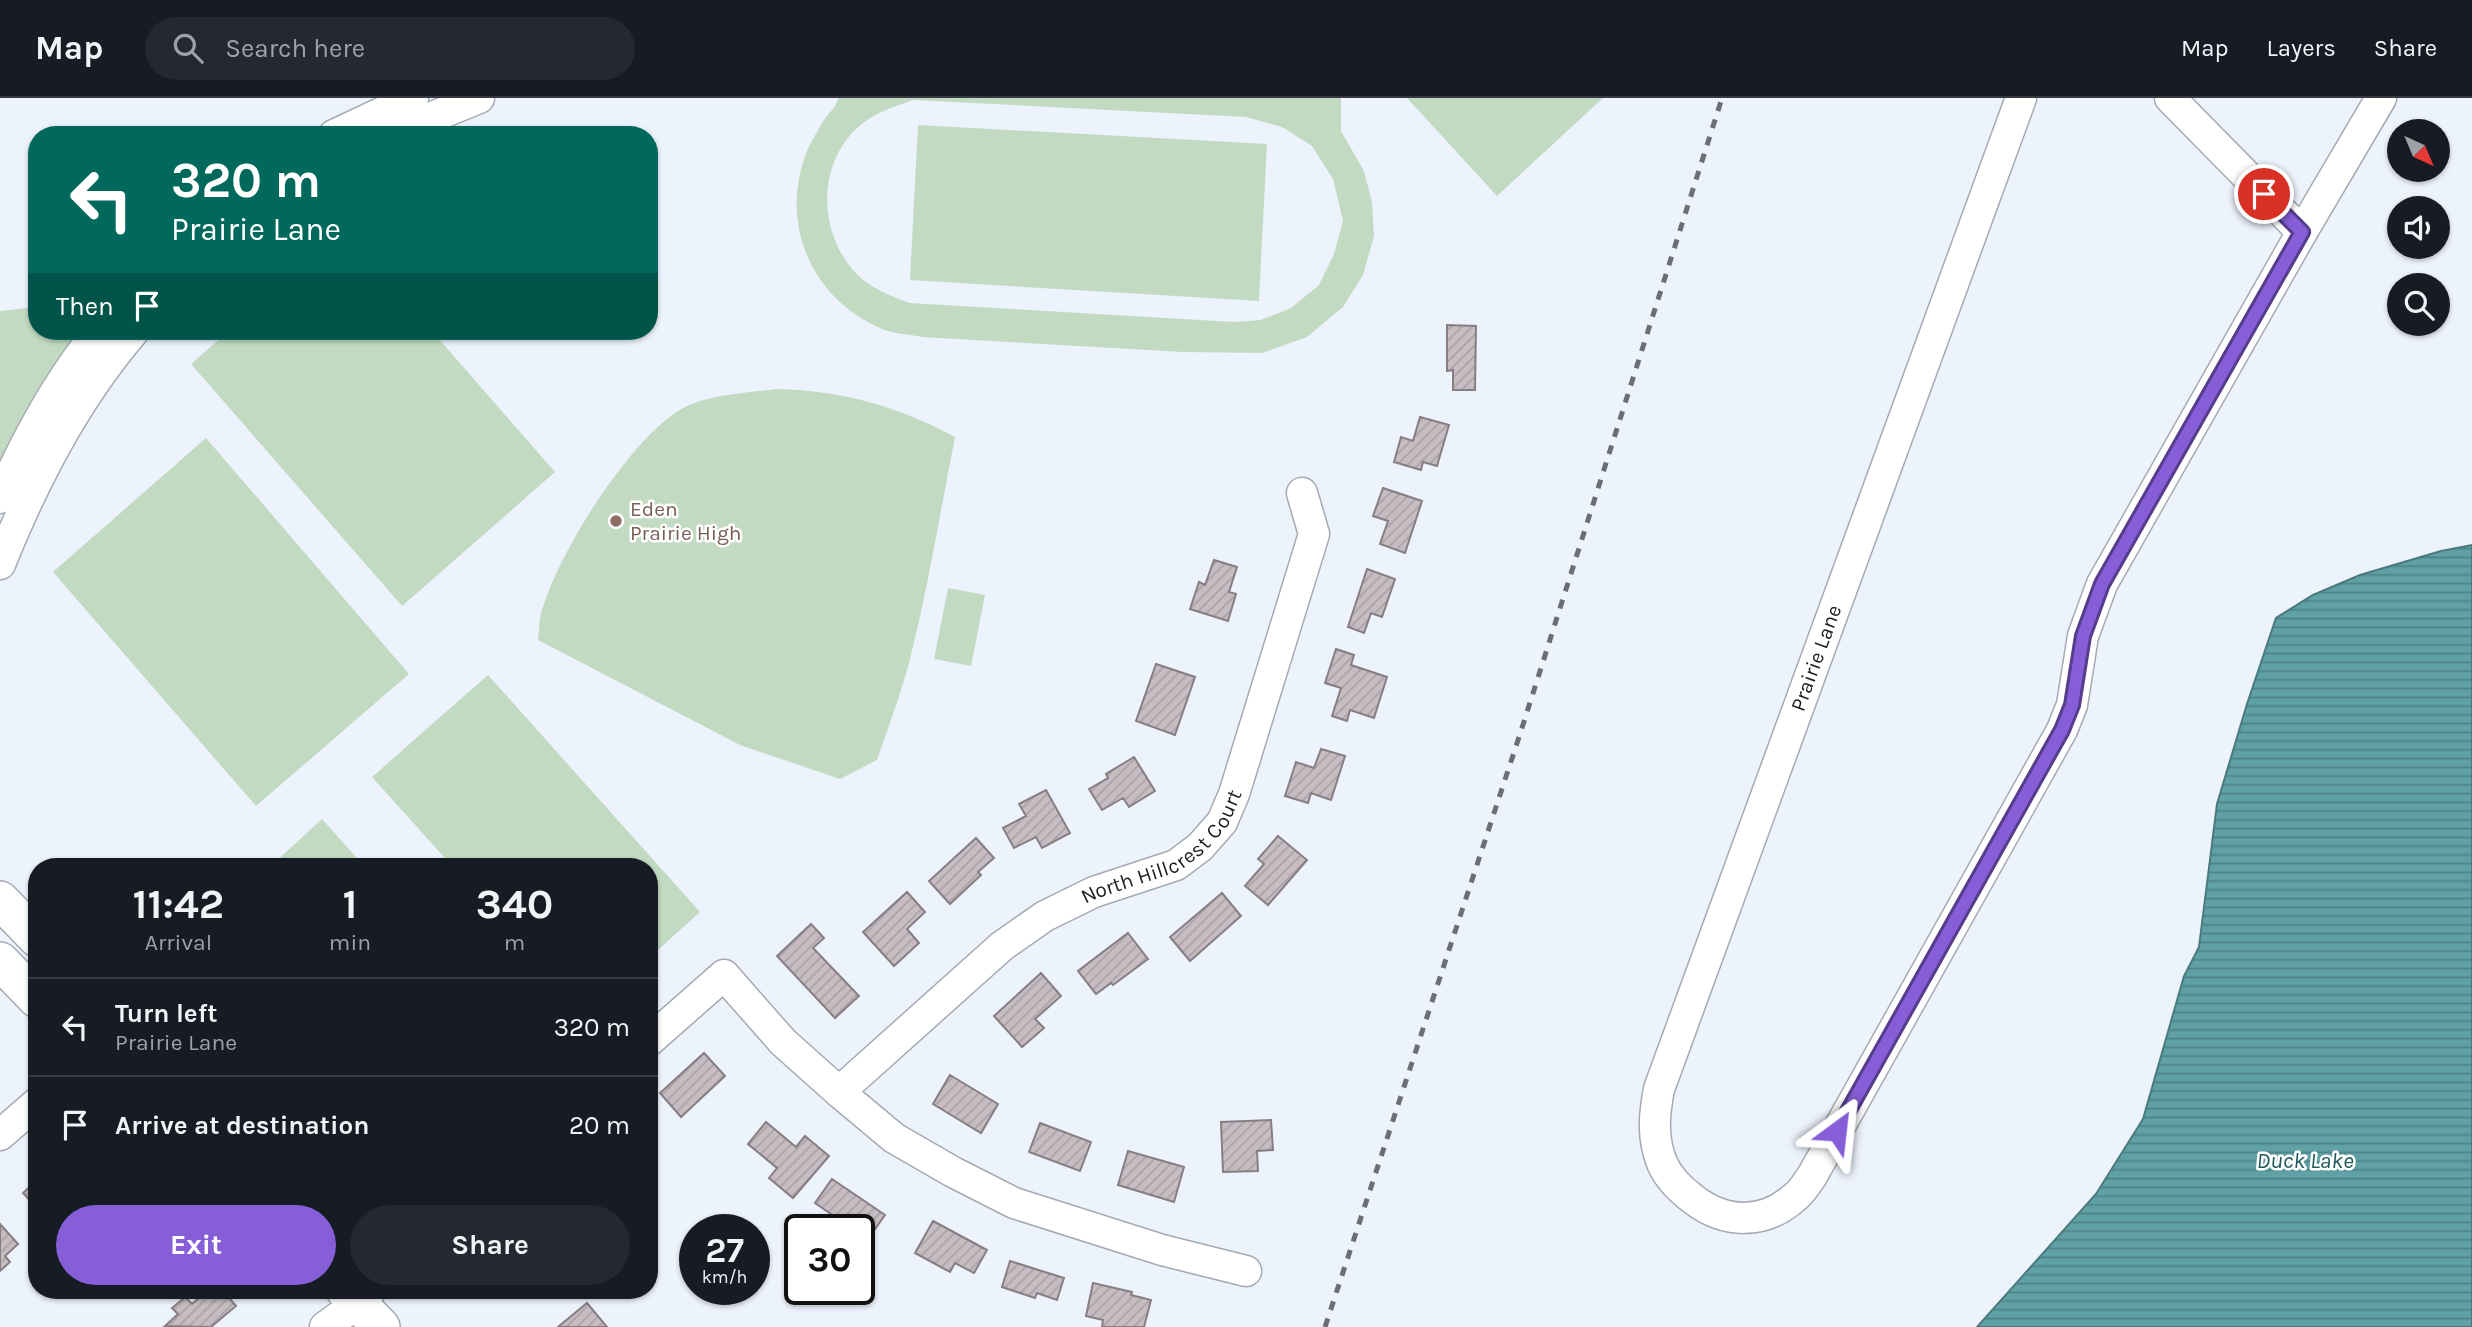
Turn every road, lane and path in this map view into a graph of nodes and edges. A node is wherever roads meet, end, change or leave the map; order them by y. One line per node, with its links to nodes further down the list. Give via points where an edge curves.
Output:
1 (413, 98): 6 (street)
2 (479, 98): 7 (street)
3 (2021, 98): 8 (street, Prairie Lane, via 1659,1090 1654,1115 1663,1166 1681,1190 1704,1208 1726,1217 1751,1218 1776,1211 1797,1196 1812,1176 2062,730 2072,705 2083,636 2102,584)
4 (2170, 98): 8 (street)
5 (2381, 98): 8 (street)
6 (352, 126)
7 (410, 126)
8 (2302, 232)
9 (93, 340): 12 (street, via 63,381)
10 (126, 340): 13 (street, via 66,424)
11 (1302, 493): 19 (street, North Hillcrest Court, via 1314,534 1222,822 1200,847 1175,865 1094,891 1002,946)
12 (0, 498)
13 (0, 564)
14 (0, 900): 15 (main road)
15 (28, 929)
16 (0, 961): 17 (main road)
17 (28, 990)
18 (658, 1033): 19 (street, via 724,975 783,1042)
19 (839, 1092): 22 (street, via 894,1138 1014,1203)
20 (28, 1111): 21 (street)
21 (0, 1135)
22 (1246, 1271)
23 (364, 1302): 24 (street)
24 (325, 1327)

